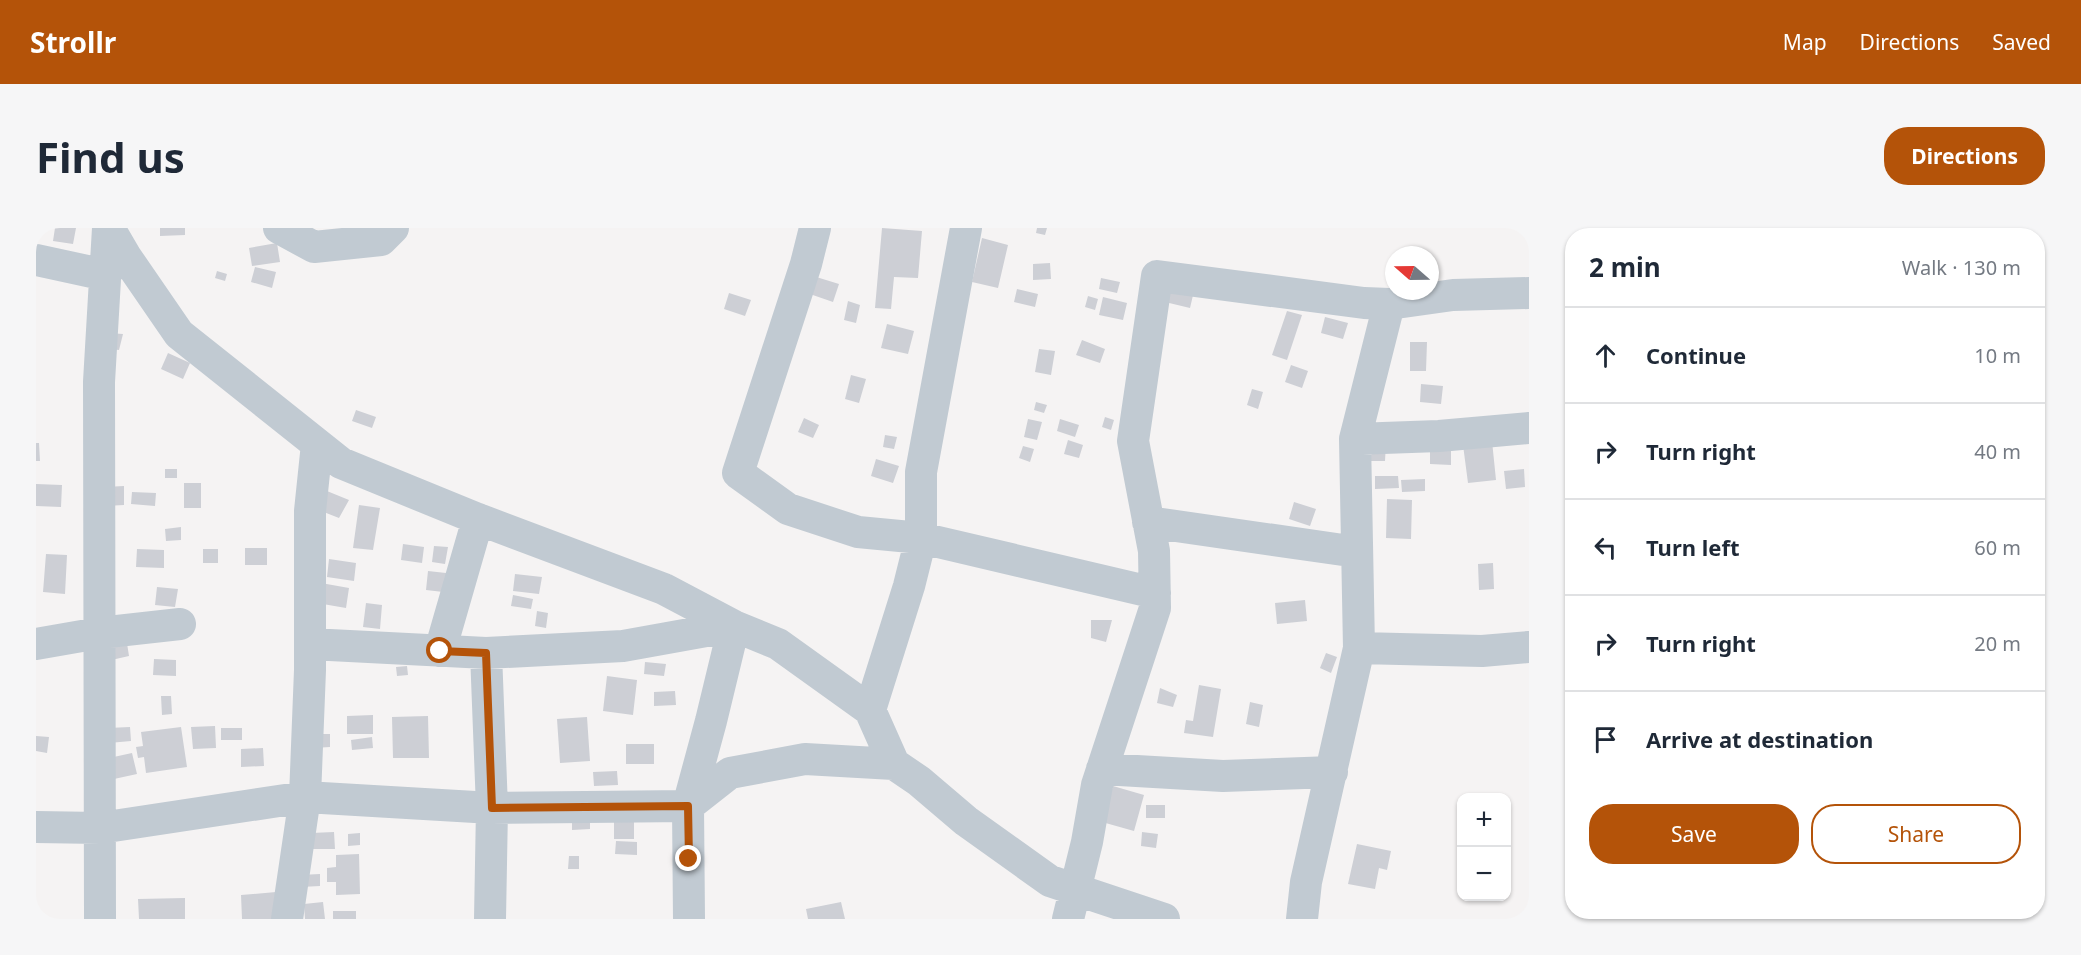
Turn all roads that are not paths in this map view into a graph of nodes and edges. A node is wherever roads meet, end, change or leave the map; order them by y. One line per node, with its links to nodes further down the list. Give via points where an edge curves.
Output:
1 (109, 228): 7 (street); 12 (street, via 180,334)
2 (279, 228): 3 (street, via 314,247 381,240)
3 (393, 228)
4 (815, 228): 15 (street, via 738,473 788,509 858,532)
5 (966, 228): 15 (street, via 921,472)
6 (36, 260): 7 (street)
7 (106, 274): 20 (street, via 99,382)
8 (1529, 293): 9 (street, via 1453,295)
9 (1389, 304): 11 (street); 14 (street, via 1157,276 1133,441)
10 (1529, 428): 11 (street)
11 (1355, 439): 16 (street)
12 (317, 444): 13 (street, via 341,463); 22 (street, via 310,511)
13 (478, 519): 19 (street, via 664,589); 25 (street)
14 (1148, 522): 16 (street); 17 (street, via 1154,551)
15 (921, 538): 17 (street); 27 (street)
16 (1357, 552): 24 (street)
17 (1155, 592): 29 (street, via 1155,608)
18 (180, 624): 20 (street)
19 (734, 626): 26 (street, via 623,646); 27 (street, via 778,644); 32 (street)
20 (99, 633): 21 (street); 35 (street)
21 (36, 644)
22 (310, 644): 25 (street); 31 (street)
23 (1529, 646): 24 (street, via 1482,651)
24 (1359, 648): 30 (street)
25 (440, 651): 26 (street)
26 (486, 653): 33 (street)
27 (870, 710): 28 (street)
28 (894, 764): 32 (street, via 805,759 730,772); 36 (street, via 1050,881)
29 (1102, 769): 30 (street, via 1223,776); 36 (street)
30 (1332, 772): 42 (street, via 1306,882)
31 (305, 797): 33 (street); 35 (street); 38 (street)
32 (688, 806): 33 (street); 40 (street)
33 (492, 808): 39 (street)
34 (36, 827): 35 (street)
35 (100, 828): 37 (street)
36 (1071, 904): 41 (street)
37 (100, 919)
38 (287, 919)
39 (490, 919)
40 (689, 919)
41 (1164, 919)
42 (1302, 919)

